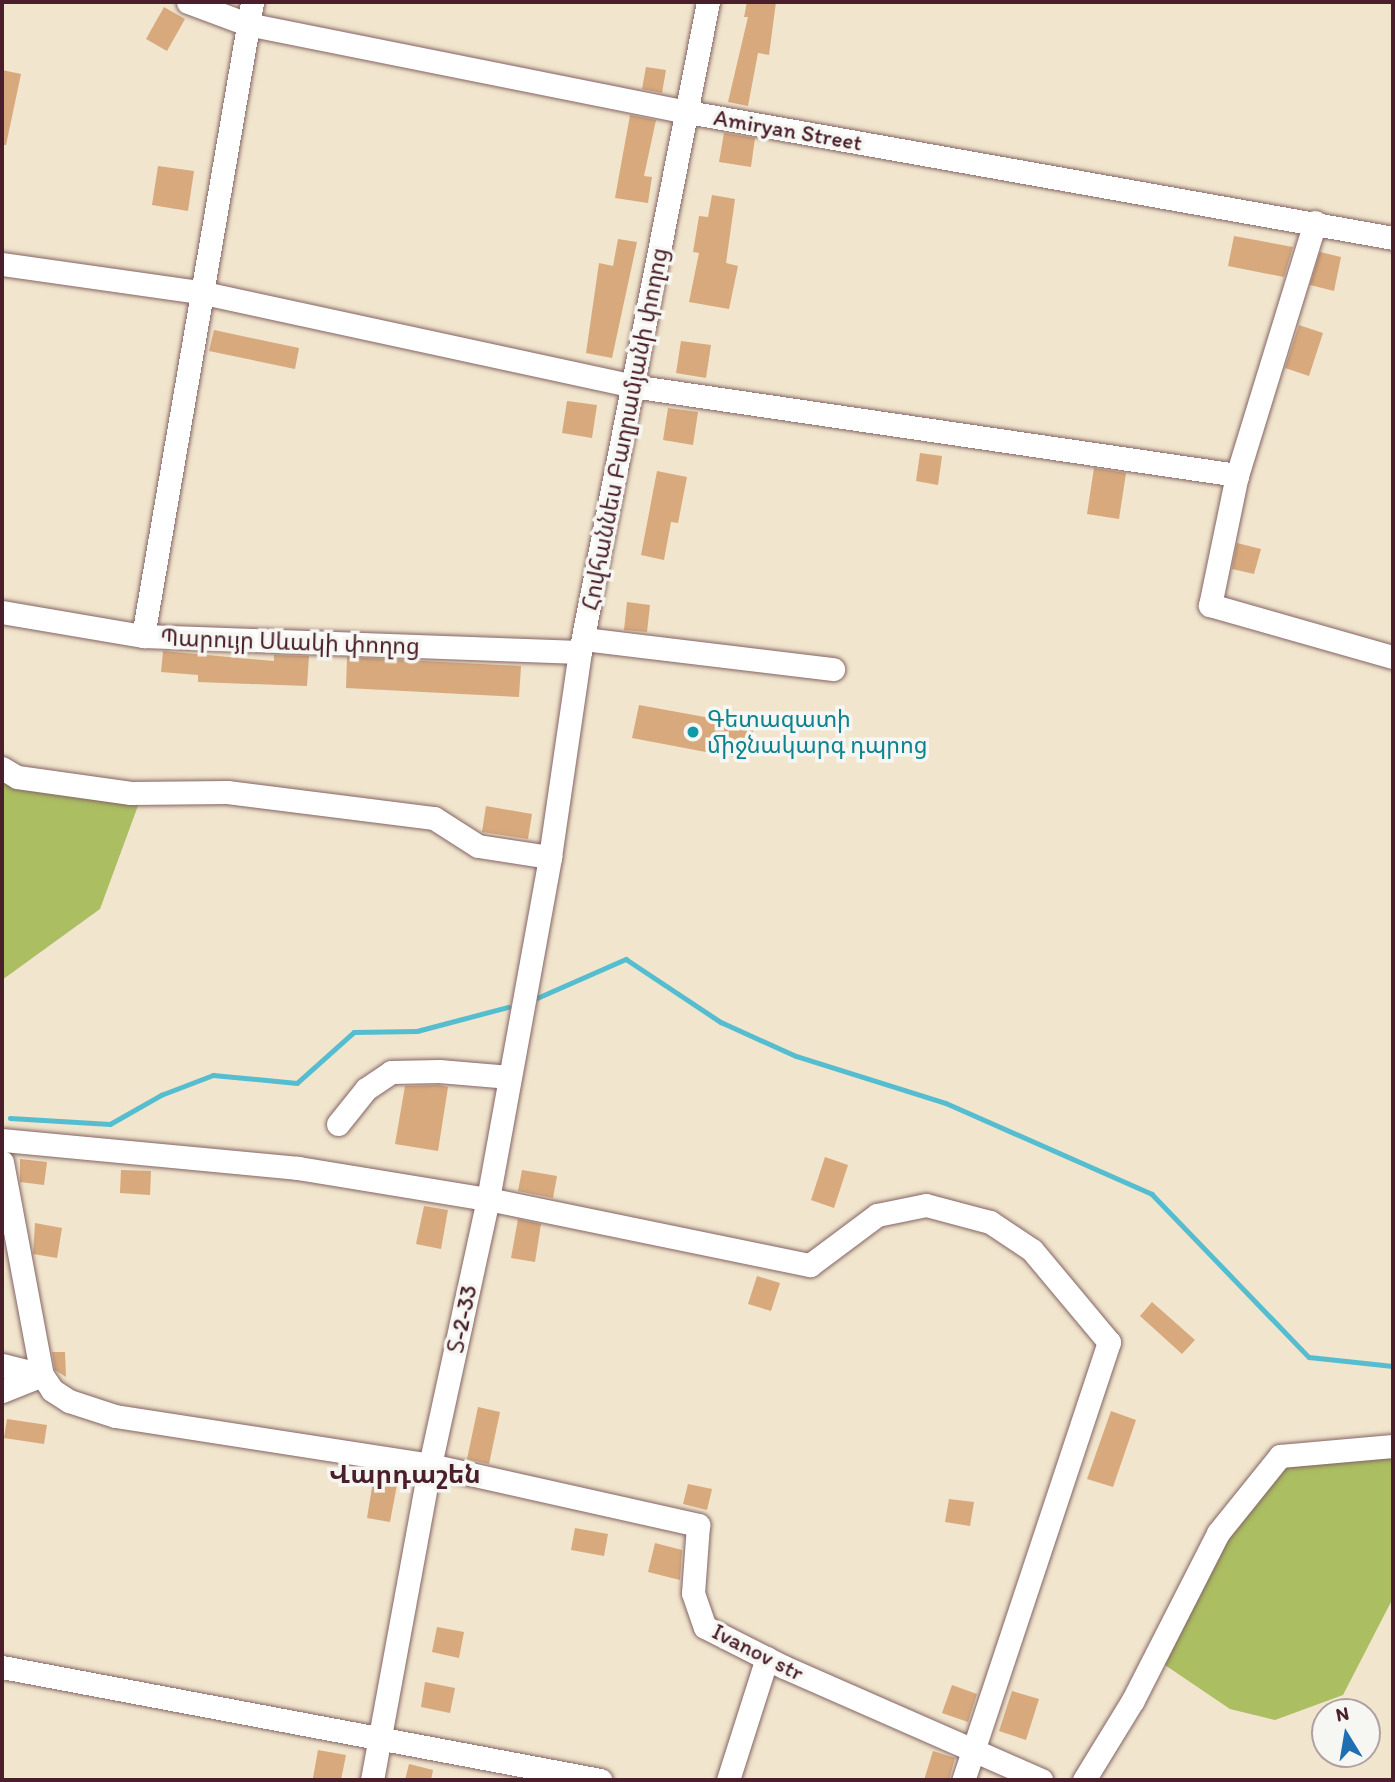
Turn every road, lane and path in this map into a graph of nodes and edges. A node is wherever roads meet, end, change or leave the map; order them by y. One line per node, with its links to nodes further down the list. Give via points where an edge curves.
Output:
1 (188, 2): 4 (street, Amiryan Street)
2 (252, 2): 4 (street)
3 (708, 2): 5 (street, Հովհաննես Բաղրամյանի փողոց / Տ-2-33)
4 (247, 24): 5 (street, Amiryan Street); 9 (street)
5 (688, 112): 6 (street, Amiryan Street); 10 (street, Հովհաննես Բաղրամյանի փողոց / Տ-2-33)
6 (1315, 222): 7 (street, Amiryan Street); 11 (street)
7 (1393, 238)
8 (2, 264): 9 (street)
9 (199, 292): 10 (street); 13 (street)
10 (632, 386): 11 (street); 14 (street, Հովհաննես Բաղրամյանի փողոց / Տ-2-33)
11 (1237, 475): 15 (street, via 1210,605)
12 (2, 612): 13 (street, Պարույր Սևակի փողոց)
13 (143, 636): 14 (street, Պարույր Սևակի փողոց)
14 (582, 645): 16 (street, Պարույր Սևակի փողոց); 18 (street, Հովհաննես Բաղրամյանի փողոց / Տ-2-33)
15 (1393, 657)
16 (833, 669)
17 (2, 768): 18 (street, via 17,777 131,793 227,792 434,818 478,846)
18 (550, 857): 19 (street, Տ-2-33 / Տ-2-33)
19 (510, 1077): 20 (street, via 439,1071 391,1073 366,1088); 23 (street, Տ-2-33 / Տ-2-33)
20 (338, 1124)
21 (2, 1140): 23 (street, via 298,1168)
22 (2, 1162): 25 (street)
23 (488, 1199): 28 (street, Տ-2-33 / Տ-2-33); 32 (street, via 810,1265 877,1215 926,1205 990,1222 1032,1251 1109,1342)
24 (2, 1365): 25 (street)
25 (42, 1375): 26 (street); 28 (street, via 52,1390 69,1401 115,1416)
26 (2, 1391)
27 (1393, 1446): 38 (street, via 1280,1456 1218,1533 1139,1689)
28 (430, 1465): 29 (street, Ivanov str, via 698,1525 693,1593 705,1627); 31 (street, Տ-2-33 / Տ-2-33)
29 (766, 1658): 32 (street, Ivanov str); 35 (street)
30 (2, 1667): 31 (street)
31 (379, 1738): 33 (street, Տ-2-33 / Տ-2-33); 34 (street)
32 (973, 1748): 36 (street); 37 (street, Ivanov str)
33 (372, 1780)
34 (600, 1780)
35 (728, 1780)
36 (963, 1780)
37 (1041, 1780)
38 (1084, 1780)

